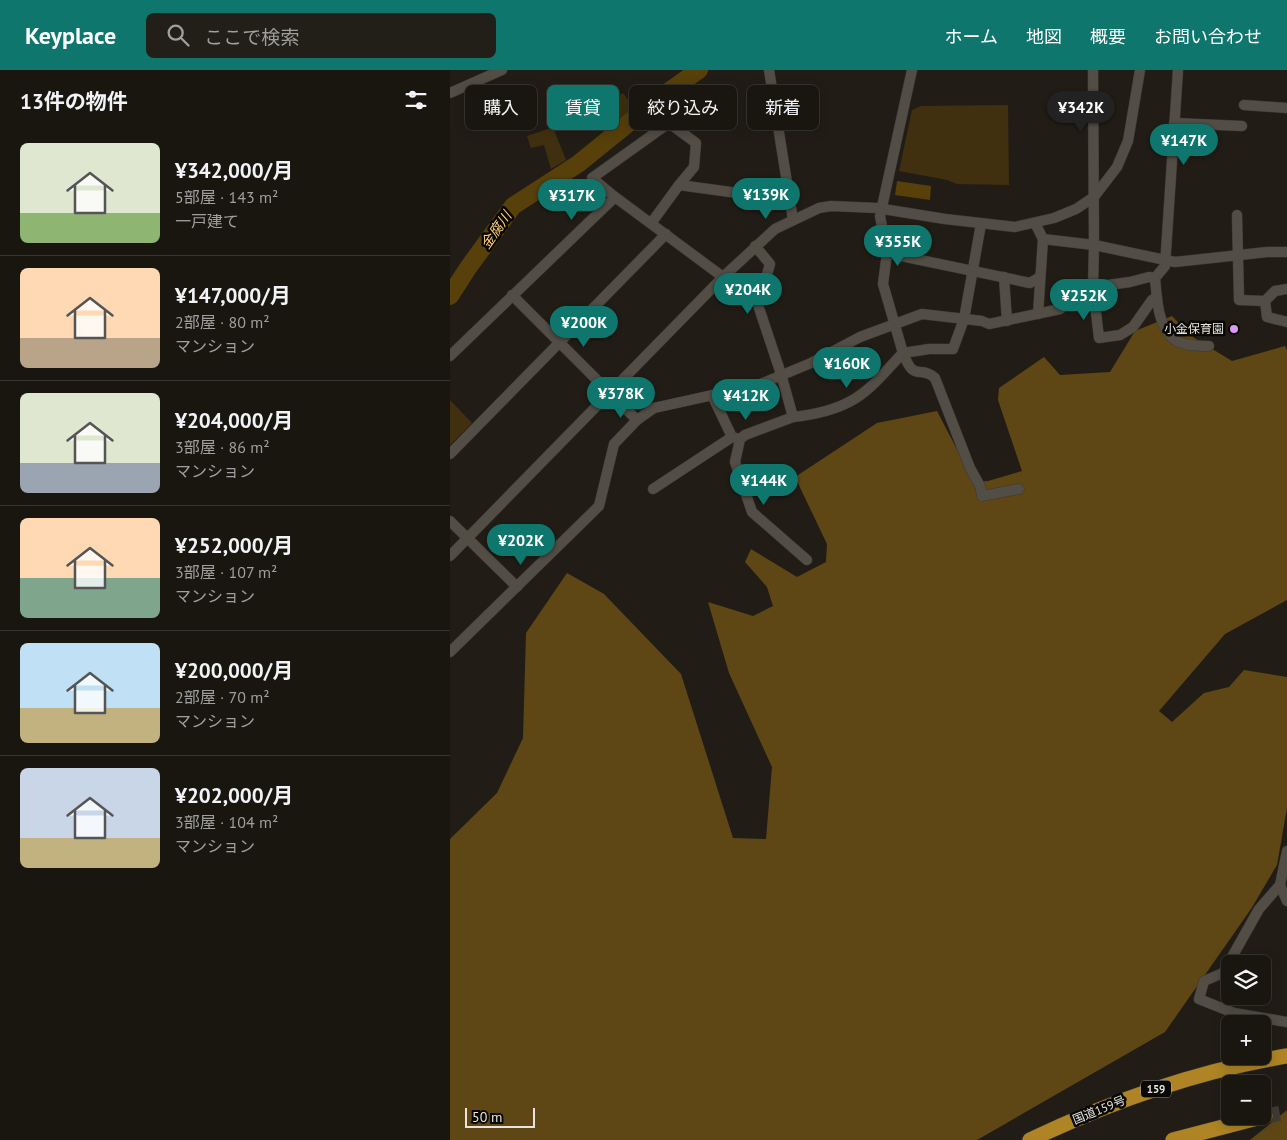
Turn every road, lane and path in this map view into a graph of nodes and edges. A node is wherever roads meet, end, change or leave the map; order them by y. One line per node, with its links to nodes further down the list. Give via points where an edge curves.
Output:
1 (502, 70): 7 (street)
2 (769, 70): 15 (street)
3 (912, 70): 16 (street)
4 (1093, 70): 14 (street)
5 (1140, 70): 14 (street, via 1128,141 1117,166)
6 (1178, 70): 10 (street)
7 (450, 93)
8 (1244, 105): 9 (street)
9 (1287, 108)
10 (1174, 123): 11 (street); 29 (street)
11 (1242, 126)
12 (679, 186): 13 (street, via 694,167 696,143 669,123 592,178); 15 (street); 19 (street)
13 (615, 197): 19 (street); 37 (street)
14 (1094, 197): 20 (street, via 1076,209); 24 (street)
15 (789, 200): 18 (street)
16 (882, 209): 18 (street, via 831,206); 21 (street); 27 (street, via 880,216)
17 (1237, 215): 28 (street)
18 (793, 220): 25 (street, via 775,229)
19 (652, 222): 22 (street)
20 (1035, 223): 21 (street, via 1015,227); 23 (street)
21 (981, 224): 30 (street)
22 (666, 234): 31 (street); 45 (street)
23 (1043, 239): 24 (street); 33 (street)
24 (1094, 244): 29 (street); 35 (street)
25 (755, 246): 31 (street); 49 (street, via 770,264 758,305)
26 (1287, 252): 28 (street)
27 (887, 253): 30 (street); 44 (street, via 883,284)
28 (1237, 257): 29 (street); 39 (street, via 1239,300)
29 (1165, 260): 34 (street, via 1165,266)
30 (973, 270): 32 (street); 41 (street)
31 (723, 276): 50 (street)
32 (1004, 277): 33 (street, via 1030,283); 42 (street)
33 (1040, 277): 40 (street)
34 (1155, 278): 35 (street); 38 (street)
35 (1093, 287): 38 (street, via 1099,338 1120,335 1134,327); 40 (street, via 1060,310)
36 (1287, 290): 39 (street, via 1275,291)
37 (512, 295): 45 (street); 48 (street)
38 (1157, 297): 46 (street, via 1165,327 1176,340 1189,345)
39 (1265, 301): 43 (street, via 1267,317)
40 (1038, 314): 42 (street)
41 (964, 319): 42 (street, via 990,324); 44 (street, via 922,314); 47 (street, via 953,348)
42 (1007, 321)
43 (1287, 322)
44 (894, 324): 47 (street); 49 (street)
45 (561, 342): 50 (street); 55 (street)
46 (1210, 346)
47 (903, 352): 52 (street, via 865,391 849,402); 57 (street, via 913,371 931,374 935,378 982,496)
48 (450, 356)
49 (781, 374): 51 (street, via 758,385); 52 (street)
50 (610, 392): 53 (street); 59 (street)
51 (712, 395): 53 (street, via 654,408); 54 (street)
52 (793, 417): 54 (street)
53 (637, 420): 62 (street, via 614,444 599,506)
54 (736, 438): 56 (street); 61 (street, via 736,462 752,512)
55 (450, 454)
56 (654, 489)
57 (1019, 490)
58 (450, 521): 59 (street)
59 (469, 538): 60 (street); 62 (street)
60 (450, 556)
61 (808, 560)
62 (517, 587): 63 (street)
63 (450, 652)
64 (1287, 851): 65 (street)
65 (1280, 885): 66 (street); 67 (street, via 1259,908 1223,973 1204,981 1199,999 1234,1013)
66 (1287, 902)
67 (1287, 1022)
68 (1287, 1056): 70 (highway, 国道159号 / 159, via 1204,1073 1063,1124)
69 (1230, 1125): 71 (highway)
70 (1030, 1140)
71 (1173, 1140)

